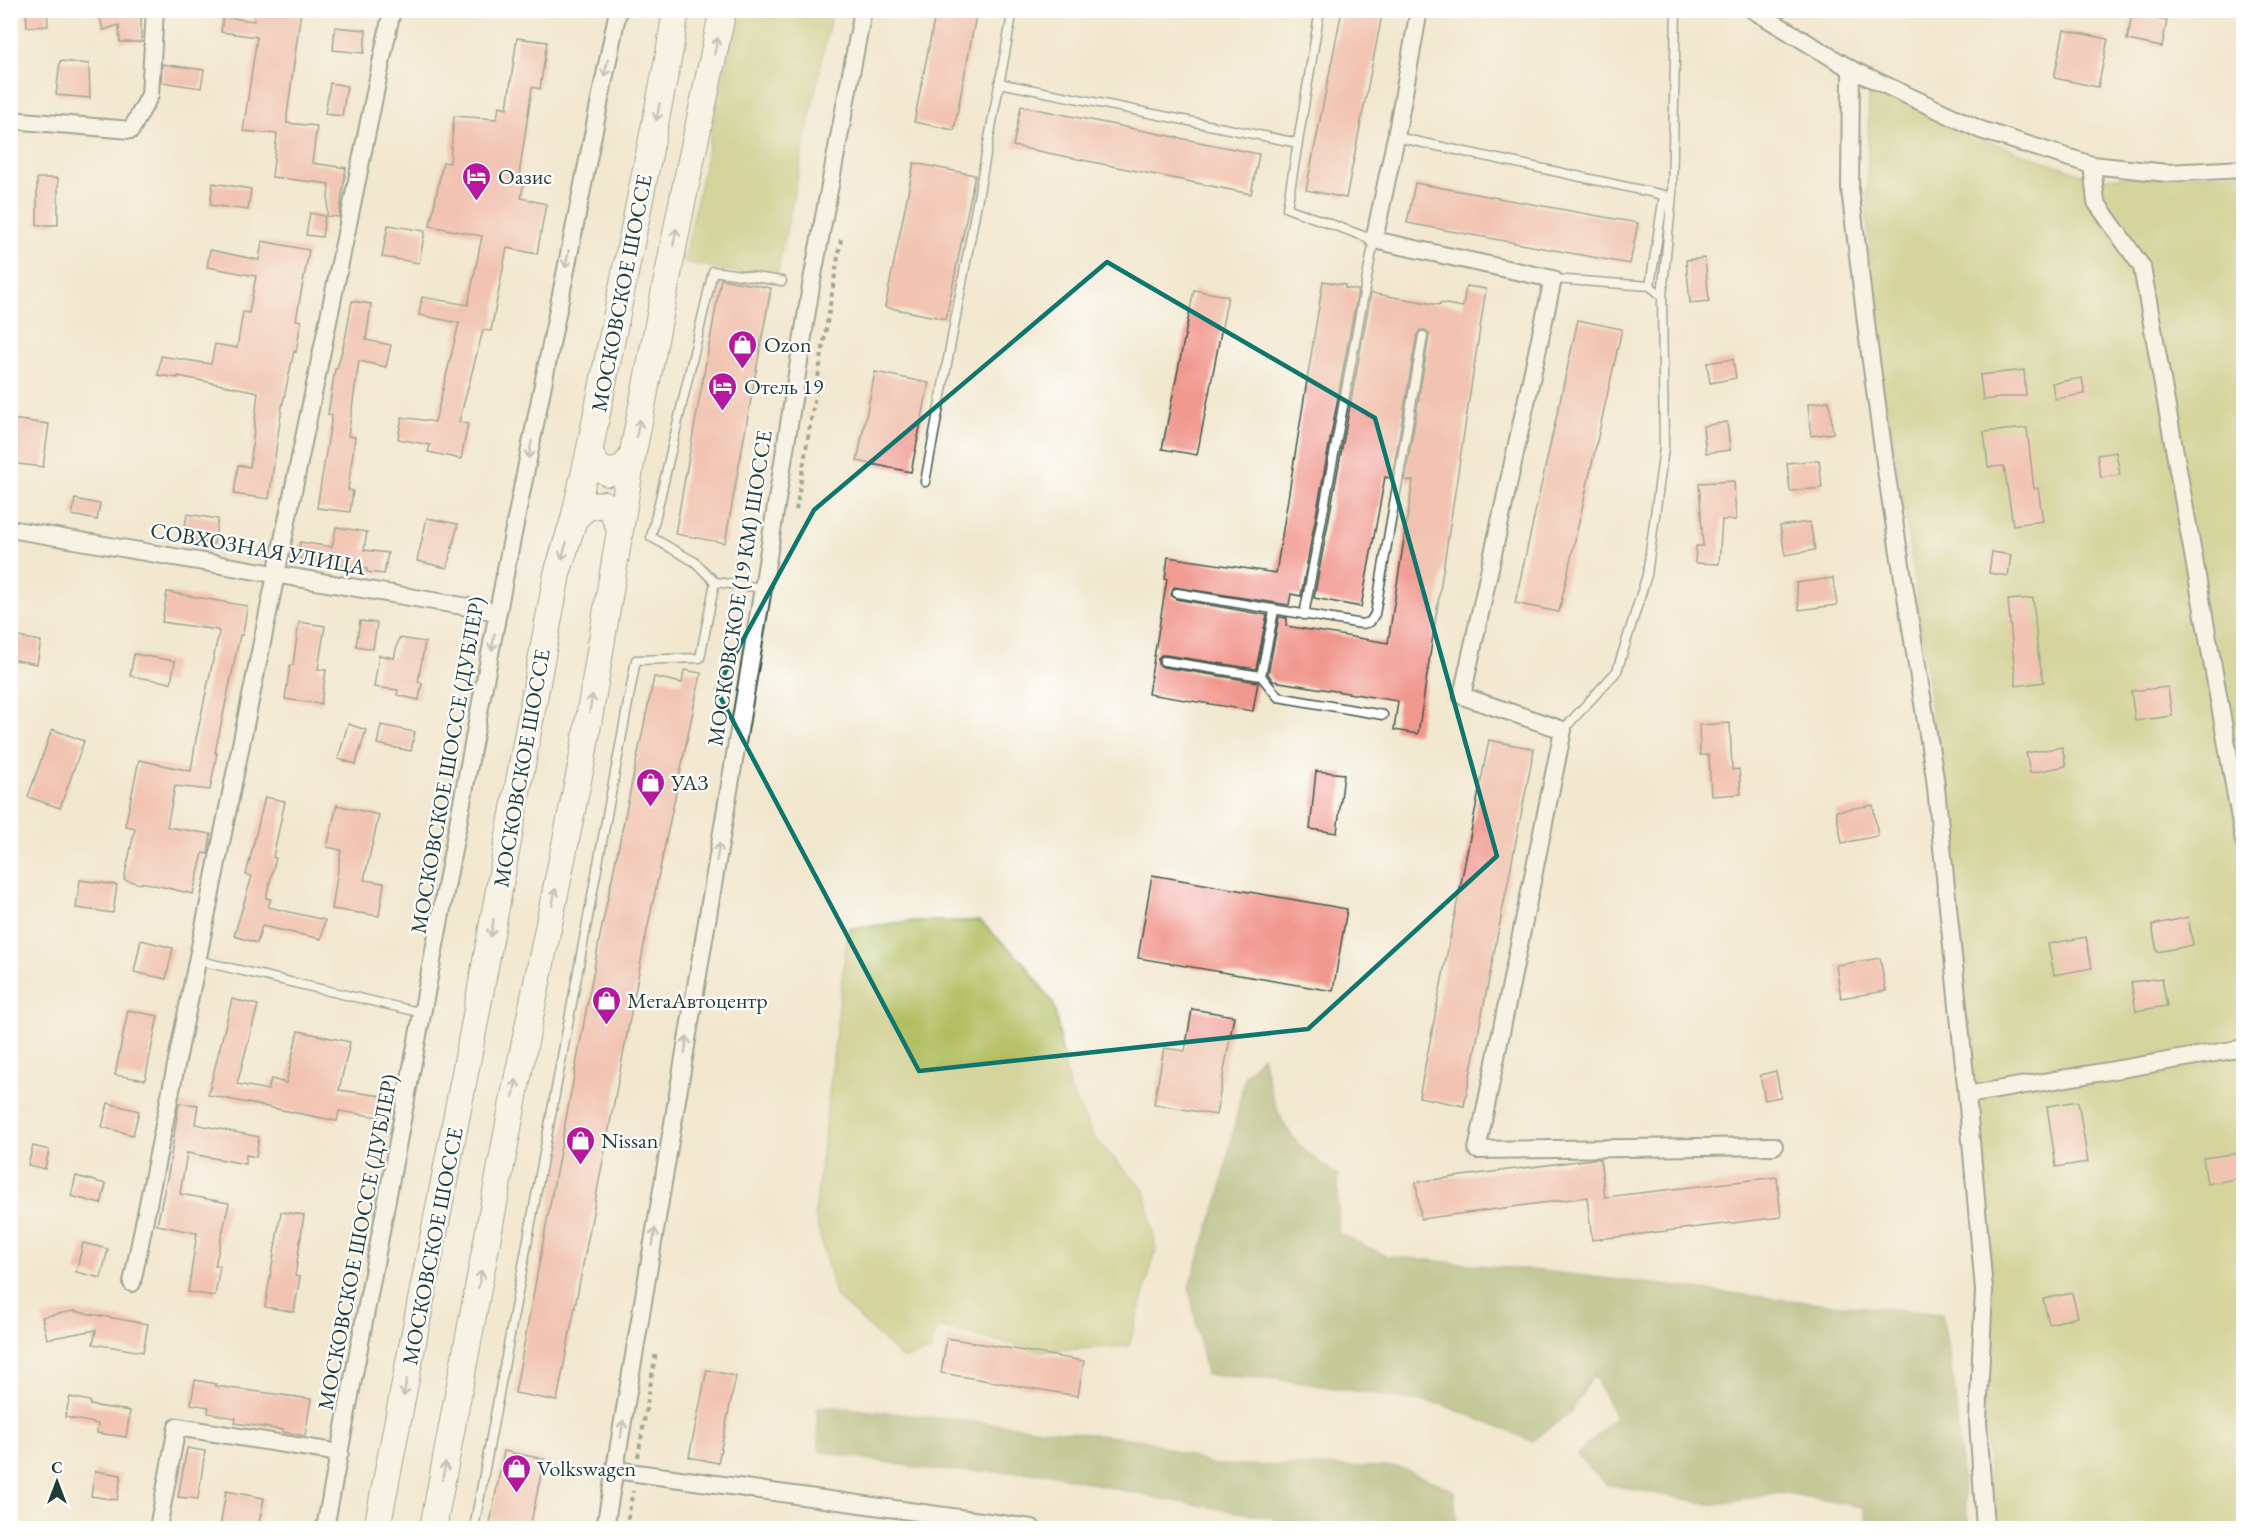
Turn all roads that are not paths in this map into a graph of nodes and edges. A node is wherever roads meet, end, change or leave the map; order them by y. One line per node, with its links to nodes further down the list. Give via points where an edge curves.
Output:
1 (155, 10): 14 (street, via 150,95 130,130)
2 (392, 10): 32 (street)
3 (618, 10): 37 (street, МОСКОВСКОЕ ШОССЕ (ДУБЛЕР), one-way to 37)
4 (676, 10): 26 (main road, МОСКОВСКОЕ ШОССЕ, one-way to 26)
5 (723, 10): 27 (main road, МОСКОВСКОЕ ШОССЕ, one-way to 5)
6 (862, 10): 34 (street, МОСКОВСКОЕ (19 КМ) ШОССЕ, via 811,286)
7 (1013, 10): 13 (lane)
8 (1320, 10): 16 (lane)
9 (1419, 10): 15 (street)
10 (1676, 10): 19 (lane)
11 (1753, 10): 12 (street)
12 (1851, 69): 17 (street, via 1981,130); 47 (street, via 1850,189 1887,477 1935,778)
13 (999, 83): 16 (lane); 28 (lane)
14 (10, 120)
15 (1396, 137): 19 (lane); 20 (street)
16 (1298, 143): 20 (lane, via 1287,208)
17 (2092, 165): 18 (street, via 2167,173); 43 (street, via 2096,202 2142,267)
18 (2244, 169)
19 (1668, 195): 23 (lane); 24 (lane)
20 (1374, 240): 21 (street); 38 (lane)
21 (1553, 279): 23 (lane); 42 (street, via 1462,696)
22 (782, 281): 33 (lane, via 712,271 651,537 695,562)
23 (1650, 286): 24 (lane)
24 (1662, 296): 42 (lane, via 1664,448 1647,575 1617,671)
25 (1423, 336): 38 (lane, via 1375,614 1362,624)
26 (589, 453): 27 (main road, via 598,467 608,473 622,469); 29 (main road, МОСКОВСКОЕ ШОССЕ)
27 (632, 457): 30 (main road, МОСКОВСКОЕ ШОССЕ)
28 (925, 482)
29 (574, 519): 30 (main road, via 587,507 604,504 614,512); 54 (main road, МОСКОВСКОЕ ШОССЕ, one-way to 54, via 556,574 476,1021)
30 (620, 527): 55 (main road, МОСКОВСКОЕ ШОССЕ, one-way to 30, via 582,761)
31 (10, 530): 32 (street, СОВХОЗНАЯ УЛИЦА)
32 (278, 574): 37 (street, СОВХОЗНАЯ УЛИЦА); 44 (street)
33 (715, 582): 34 (lane); 56 (lane, via 700,658 636,660)
34 (763, 588): 51 (street, МОСКОВСКОЕ (19 КМ) ШОССЕ, one-way to 34)
35 (1177, 593): 36 (lane)
36 (1274, 611): 38 (lane); 40 (lane)
37 (498, 612): 45 (street, МОСКОВСКОЕ ШОССЕ (ДУБЛЕР), one-way to 45)
38 (1304, 615)
39 (1164, 661): 40 (lane)
40 (1262, 676): 41 (lane, via 1278,697)
41 (1383, 715)
42 (1563, 730): 48 (street, via 1477,1150)
43 (2244, 841)
44 (196, 960): 45 (lane); 49 (street)
45 (424, 1013): 50 (street, МОСКОВСКОЕ ШОССЕ (ДУБЛЕР))
46 (2244, 1048): 47 (street)
47 (1967, 1095): 59 (street, via 1984,1290 1978,1421)
48 (1774, 1146)
49 (132, 1283)
50 (340, 1453): 52 (street, via 177,1427); 53 (street, МОСКОВСКОЕ ШОССЕ (ДУБЛЕР))
51 (615, 1470): 57 (street, МОСКОВСКОЕ (19 КМ) ШОССЕ); 58 (street)
52 (158, 1528)
53 (325, 1528)
54 (377, 1528)
55 (433, 1528)
56 (474, 1528)
57 (605, 1528)
58 (1032, 1528)
59 (1985, 1528)

